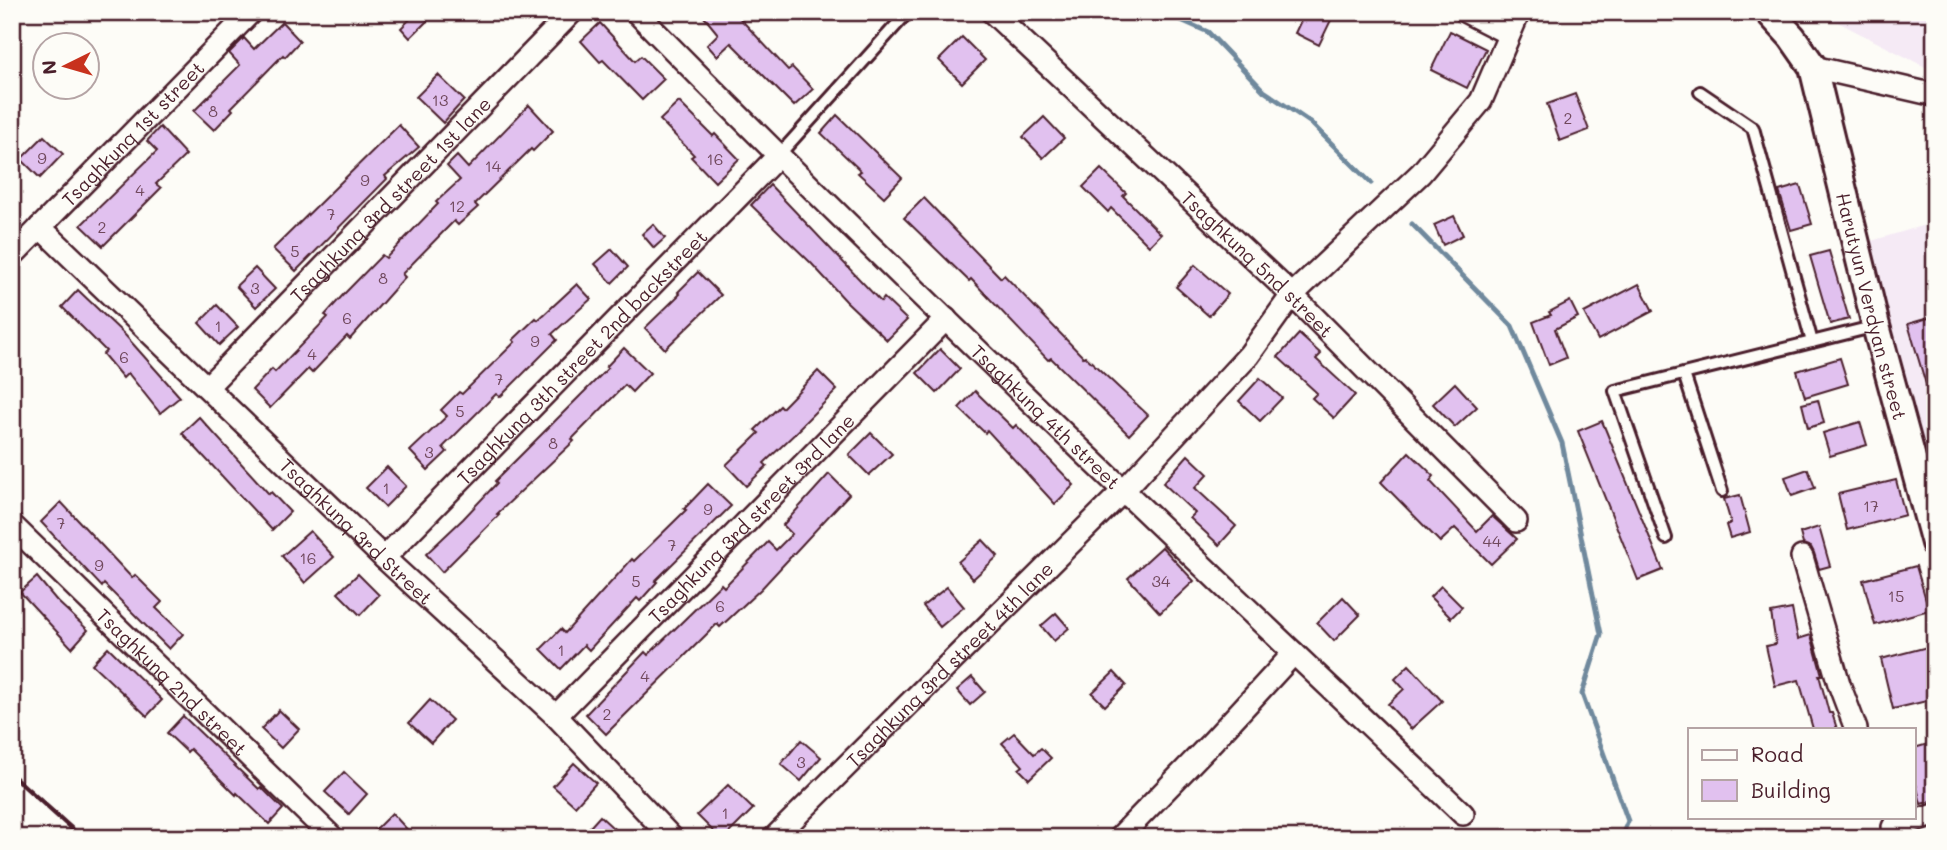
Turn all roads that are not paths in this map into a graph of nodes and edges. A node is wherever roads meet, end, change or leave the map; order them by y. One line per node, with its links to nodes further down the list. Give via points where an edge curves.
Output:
1 (251, 12): 14 (street, Tsaghkunq 1st street)
2 (572, 12): 21 (street, Tsaghkunq 3rd street 1st lane)
3 (636, 12): 13 (street, Tsaghkunq 4th street)
4 (908, 12): 13 (lane)
5 (992, 12): 16 (street, Tsaghkunq 5nd street)
6 (1466, 12): 9 (street)
7 (1519, 12): 9 (street, Tsaghkunq 3rd street 4th lane)
8 (1769, 12): 10 (street)
9 (1509, 34): 16 (street, Tsaghkunq 3rd street 4th lane, via 1481,101 1421,173)
10 (1813, 67): 12 (street); 18 (street, Harutyun Verdyan street)
11 (1700, 92): 19 (lane, via 1753,128)
12 (1935, 95)
13 (778, 156): 17 (street, Tsaghkunq 4th street); 29 (street, Tsaghkunq 3th street 2nd backstreet)
14 (40, 227): 15 (street, Tsaghkunq 1st street); 21 (street, Tsaghkunq 3rd Street)
15 (12, 256)
16 (1292, 295): 22 (street, Tsaghkunq 3rd street 4th lane, via 1249,355); 24 (street, Tsaghkunq 5nd street)
17 (946, 319): 22 (street, Tsaghkunq 4th street); 31 (street, Tsaghkunq 3rd street 3rd lane)
18 (1876, 326): 19 (lane); 27 (street, Harutyun Verdyan street)
19 (1812, 342): 20 (lane)
20 (1684, 374): 23 (lane); 26 (lane, via 1615,391)
21 (208, 386): 29 (street, Tsaghkunq 3rd Street)
22 (1123, 491): 30 (street, Tsaghkunq 4th street); 38 (street, Tsaghkunq 3rd street 4th lane)
23 (1722, 491)
24 (1517, 521)
25 (12, 526): 36 (street, Tsaghkunq 2nd street)
26 (1665, 538)
27 (1935, 542)
28 (1802, 557): 32 (street)
29 (384, 558): 31 (street, Tsaghkunq 3rd Street)
30 (1294, 653): 33 (street, Tsaghkunq 4th street); 39 (street)
31 (556, 716): 37 (street, Tsaghkunq 3rd Street)
32 (1856, 728)
33 (1463, 814)
34 (1935, 815): 35 (street)
35 (1893, 827)
36 (333, 838)
37 (672, 838)
38 (774, 838)
39 (1119, 838)

